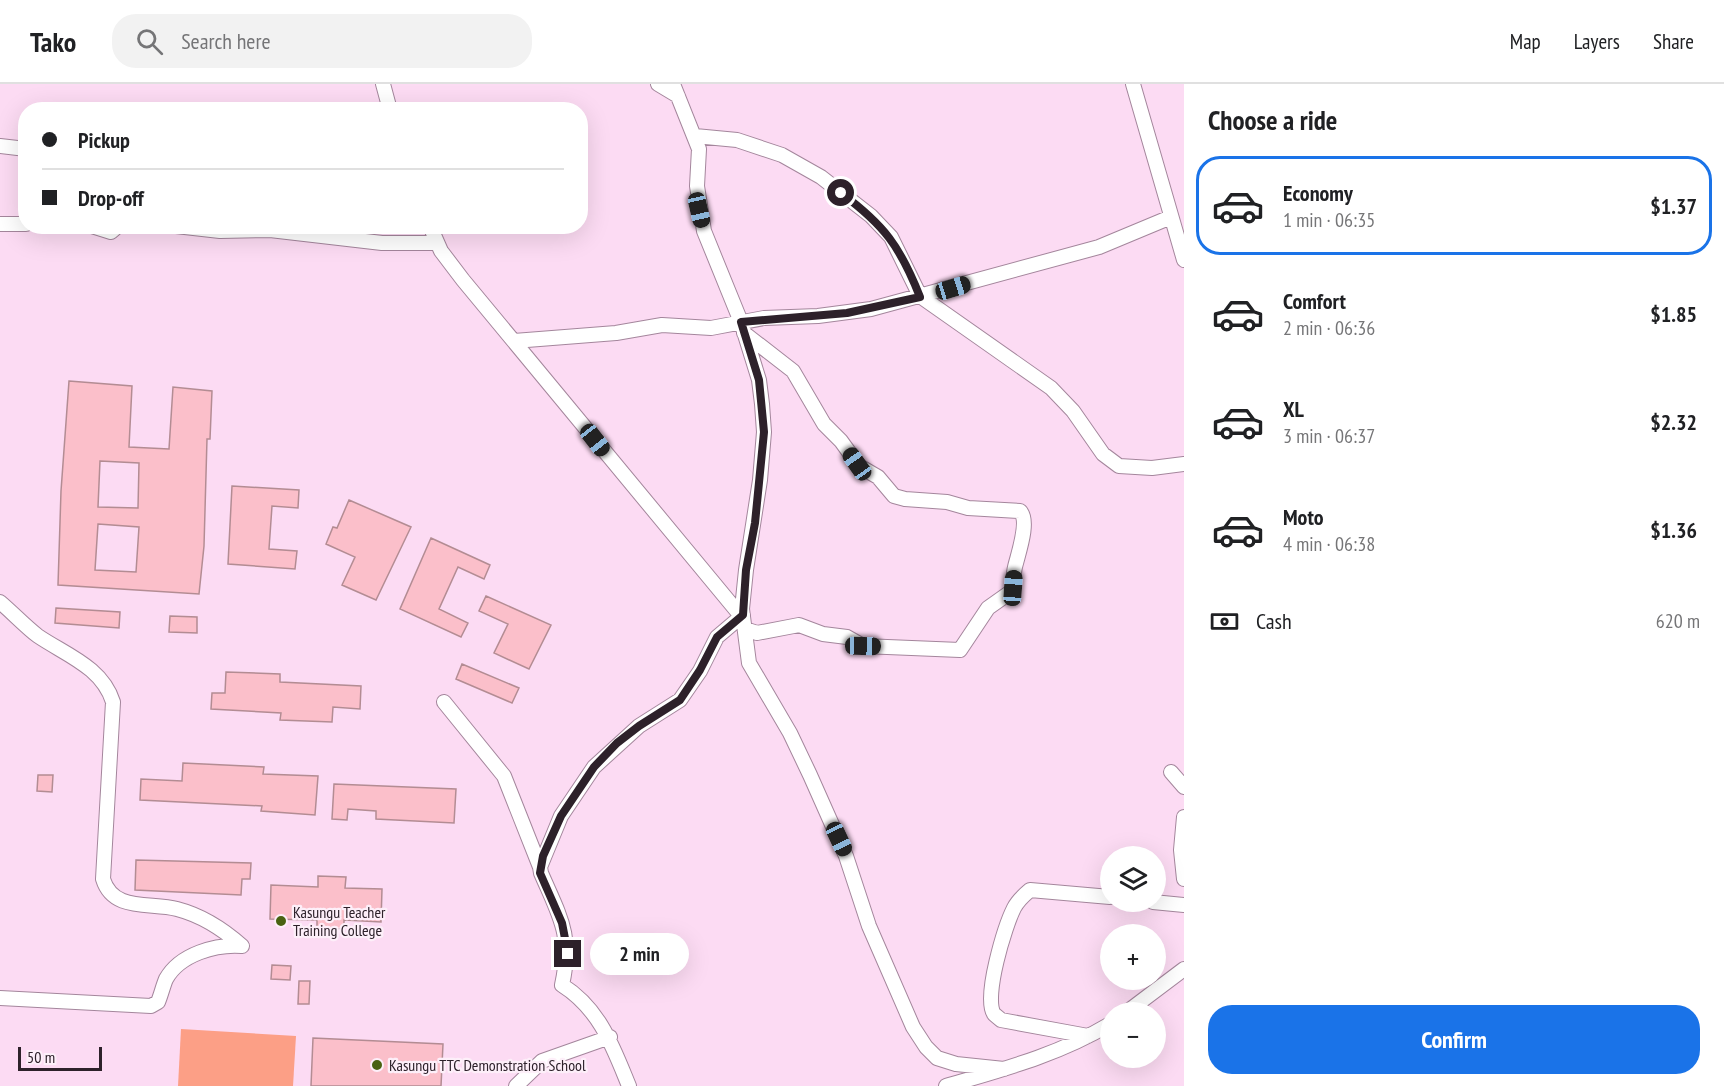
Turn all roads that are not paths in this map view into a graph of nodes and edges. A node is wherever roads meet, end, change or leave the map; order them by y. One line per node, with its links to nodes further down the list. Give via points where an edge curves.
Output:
1 (383, 84): 5 (street)
2 (658, 84): 4 (street)
3 (1132, 84): 9 (street)
4 (675, 90): 6 (street)
5 (388, 102)
6 (695, 136): 16 (street, via 763,147 821,177 891,237); 17 (street, via 704,231)
7 (0, 146): 8 (street)
8 (18, 148)
9 (1171, 217): 15 (street); 16 (street, via 1099,247)
10 (0, 224): 11 (street)
11 (18, 224)
12 (304, 234): 14 (street, via 382,243)
13 (433, 234): 14 (street)
14 (436, 243): 18 (street)
15 (1184, 260)
16 (920, 297): 17 (street, via 847,313); 19 (street, via 1051,388 1073,411 1103,454 1119,466 1152,468)
17 (742, 328): 18 (street, via 662,325 616,333); 21 (street, via 759,380 764,432); 21 (street, via 793,371 824,424 859,466 878,477 894,496 968,508 1020,511 1023,517 1012,591 988,608 960,650 863,646 847,637 799,625 756,633)
18 (514, 341): 21 (street)
19 (1184, 464)
20 (0, 602): 32 (street, via 37,635 82,662 111,695 103,879 106,890 123,902 176,908 230,935 242,946 224,946 189,958 167,978 158,1002 151,1006)
21 (743, 620): 26 (street, via 717,637 697,677 680,700 639,726 594,767 561,816); 37 (street, via 749,663 810,775 846,856 869,926 914,1027 937,1058)
22 (444, 702): 26 (street, via 504,776)
23 (1171, 772): 24 (street)
24 (1184, 787)
25 (1184, 817): 27 (street)
26 (540, 867): 36 (street, via 567,938 562,985 586,1005)
27 (1184, 879)
28 (1100, 896): 35 (street, via 1030,890 1015,906 1001,941 991,1006 1001,1020)
29 (1166, 903): 30 (street)
30 (1184, 905)
31 (1184, 969): 33 (street)
32 (0, 998)
33 (1140, 1002)
34 (1100, 1029): 35 (street)
35 (1088, 1036): 37 (street, via 1056,1052)
36 (610, 1037): 38 (street, via 542,1061); 39 (street)
37 (1004, 1069): 40 (street)
38 (516, 1086)
39 (629, 1086)
40 (946, 1086)

